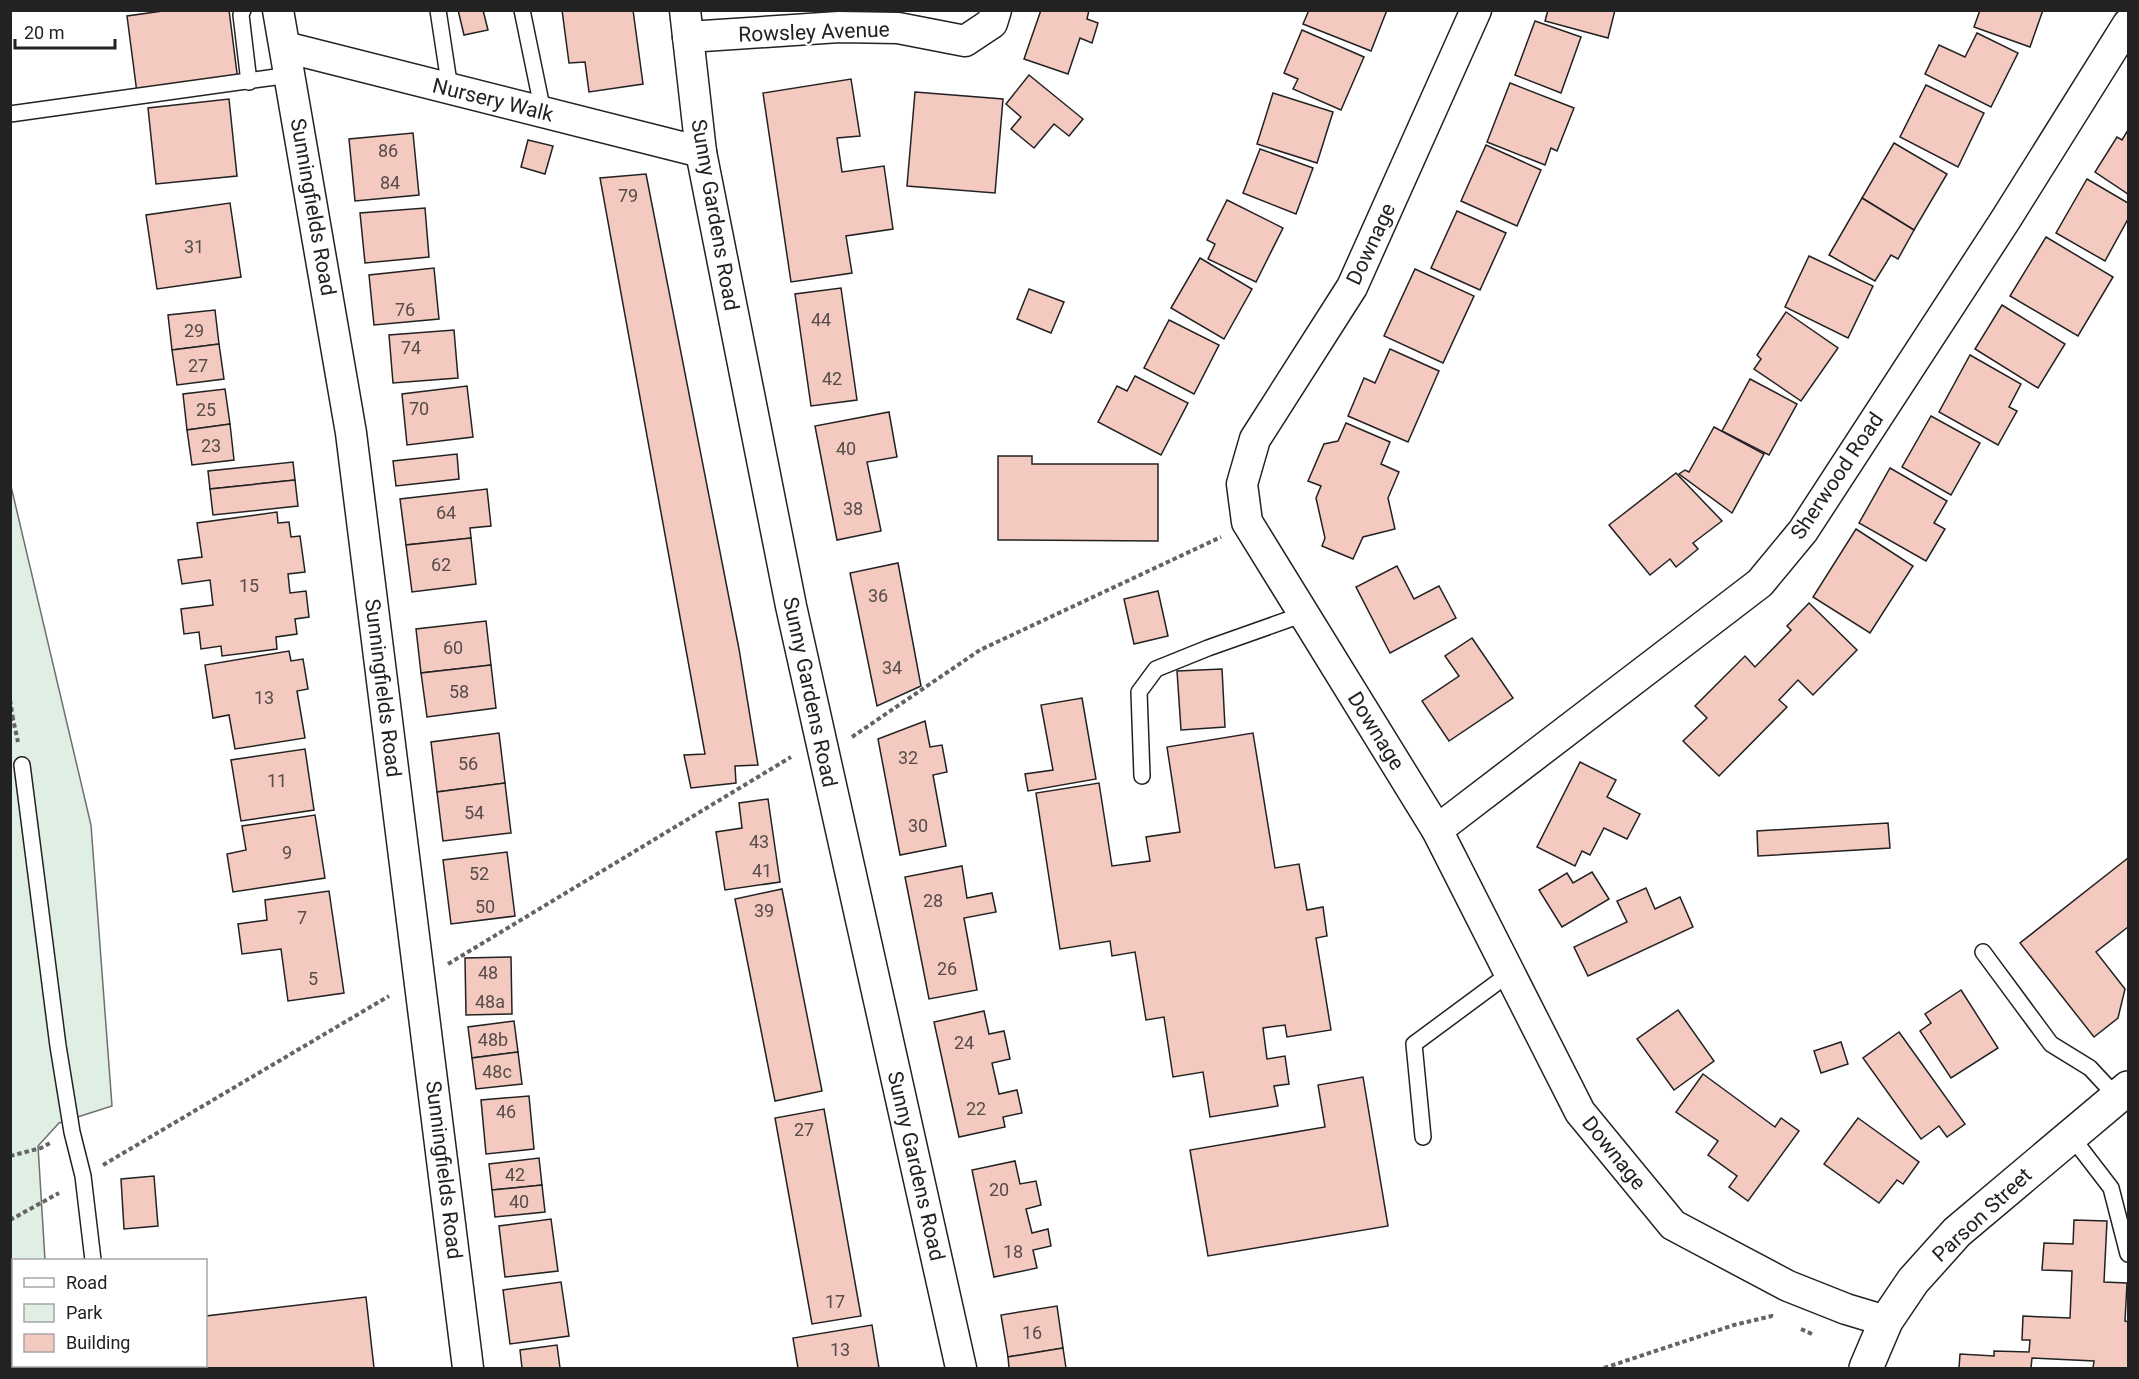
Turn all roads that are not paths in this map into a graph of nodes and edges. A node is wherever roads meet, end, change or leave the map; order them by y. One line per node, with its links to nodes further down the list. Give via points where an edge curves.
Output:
1 (243, 10): 10 (lane)
2 (278, 10): 9 (street, Sunningfields Road)
3 (438, 10): 11 (lane)
4 (522, 10): 12 (lane)
5 (996, 10): 7 (street, Rowsley Avenue, via 992,23 965,41 898,28)
6 (1476, 10): 15 (street, Downage, via 1352,286 1255,439 1242,483 1246,522)
7 (686, 24): 14 (street, Sunny Gardens Road)
8 (2128, 24): 18 (street, Sherwood Road, via 1803,531 1760,583)
9 (287, 61): 10 (lane); 11 (street, Nursery Walk); 27 (street, Sunningfields Road, via 351,433)
10 (249, 82): 13 (lane)
11 (450, 88): 12 (street, Nursery Walk)
12 (543, 112): 14 (street, Nursery Walk)
13 (10, 114)
14 (701, 152): 28 (street, Sunny Gardens Road, via 791,606)
15 (1304, 614): 17 (lane, via 1156,669 1139,692); 18 (street, Downage)
16 (22, 765): 25 (lane, via 58,1046 83,1176)
17 (1142, 776)
18 (1437, 830): 20 (street, Downage)
19 (1983, 952): 21 (lane, via 2051,1044)
20 (1510, 973): 23 (lane, via 1414,1044); 26 (street, Downage, via 1580,1112 1673,1225 1788,1286)
21 (2123, 1092): 22 (main road, Parson Street)
22 (2071, 1136): 24 (lane, via 2111,1188); 26 (main road, Parson Street, via 1957,1232 1913,1281)
23 (1423, 1137)
24 (2128, 1254)
25 (93, 1259)
26 (1886, 1322): 29 (main road, Parson Street)
27 (468, 1368)
28 (961, 1368)
29 (1866, 1368)

